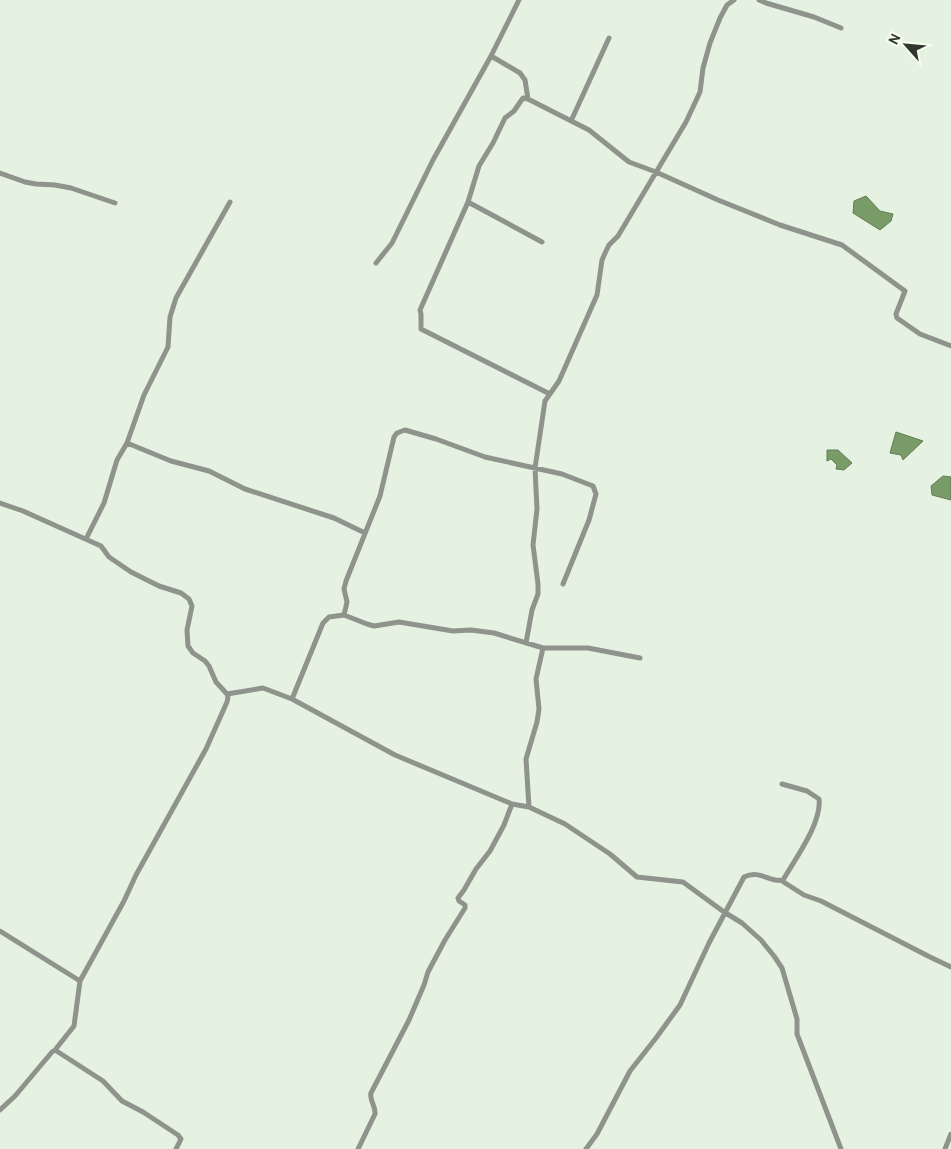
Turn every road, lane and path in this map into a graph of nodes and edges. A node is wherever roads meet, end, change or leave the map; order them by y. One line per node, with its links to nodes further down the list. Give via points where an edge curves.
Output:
1 (519, 0): 6 (street)
2 (734, 0): 9 (street, via 727,5 710,44 700,92)
3 (759, 0): 4 (street)
4 (841, 28)
5 (609, 38): 8 (street)
6 (491, 56): 7 (street, via 520,73 525,80); 15 (street, via 433,160 392,243)
7 (528, 99): 8 (street); 12 (street, via 523,98 505,118 479,166)
8 (571, 121): 9 (street, via 589,130 629,162)
9 (656, 172): 16 (street, via 780,225 842,245 905,291 897,318 920,334); 17 (street, via 606,251 596,295 559,381)
10 (0, 173): 13 (street, via 25,182 71,188)
11 (230, 202): 18 (street, via 176,298 170,317 168,347 144,395)
12 (468, 202): 14 (street); 17 (street, via 420,310 421,329)
13 (115, 203)
14 (542, 242)
15 (376, 263)
16 (951, 346)
17 (550, 394): 19 (street, via 545,401)
18 (127, 443): 21 (street, via 171,461 209,471 245,489 334,518); 22 (street, via 117,460 104,503)
19 (535, 468): 21 (street, via 484,457 405,430 397,433 380,496); 23 (street, via 594,486 596,494); 25 (street, via 537,509 532,545 538,594)
20 (0, 503): 22 (street)
21 (364, 533): 24 (street, via 344,589 347,602)
22 (86, 539): 28 (street, via 100,546 109,557 131,572 189,598 192,606 187,630 188,646 205,661)
23 (563, 584)
24 (344, 615): 25 (street, via 374,626 399,622 471,630); 29 (street, via 329,617 323,623)
25 (526, 643): 26 (street)
26 (543, 648): 27 (street, via 588,648); 32 (street, via 536,679 539,709 526,759)
27 (640, 658)
28 (227, 694): 29 (street, via 263,688); 37 (street, via 228,702 206,749)
29 (292, 699): 31 (street, via 396,755)
30 (782, 784): 33 (street, via 807,791 820,803 814,827)
31 (512, 804): 32 (street); 42 (street, via 490,851 458,898 465,908 428,972 409,1020 371,1093 376,1114)
32 (529, 807): 34 (street, via 565,824 610,854 637,877 683,882)
33 (782, 881): 34 (street, via 761,875 744,877); 36 (street, via 804,896 821,901)
34 (724, 912): 43 (street, via 680,1005 630,1071); 44 (street, via 761,940 782,968 797,1019 797,1034)
35 (0, 931): 37 (street)
36 (951, 967)
37 (80, 981): 38 (street, via 74,1026)
38 (55, 1050): 39 (street); 41 (street, via 103,1081 122,1101 178,1135 181,1139)
39 (0, 1110)
40 (951, 1134): 45 (street)
41 (176, 1149)
42 (358, 1149)
43 (586, 1149)
44 (842, 1149)
45 (945, 1149)

